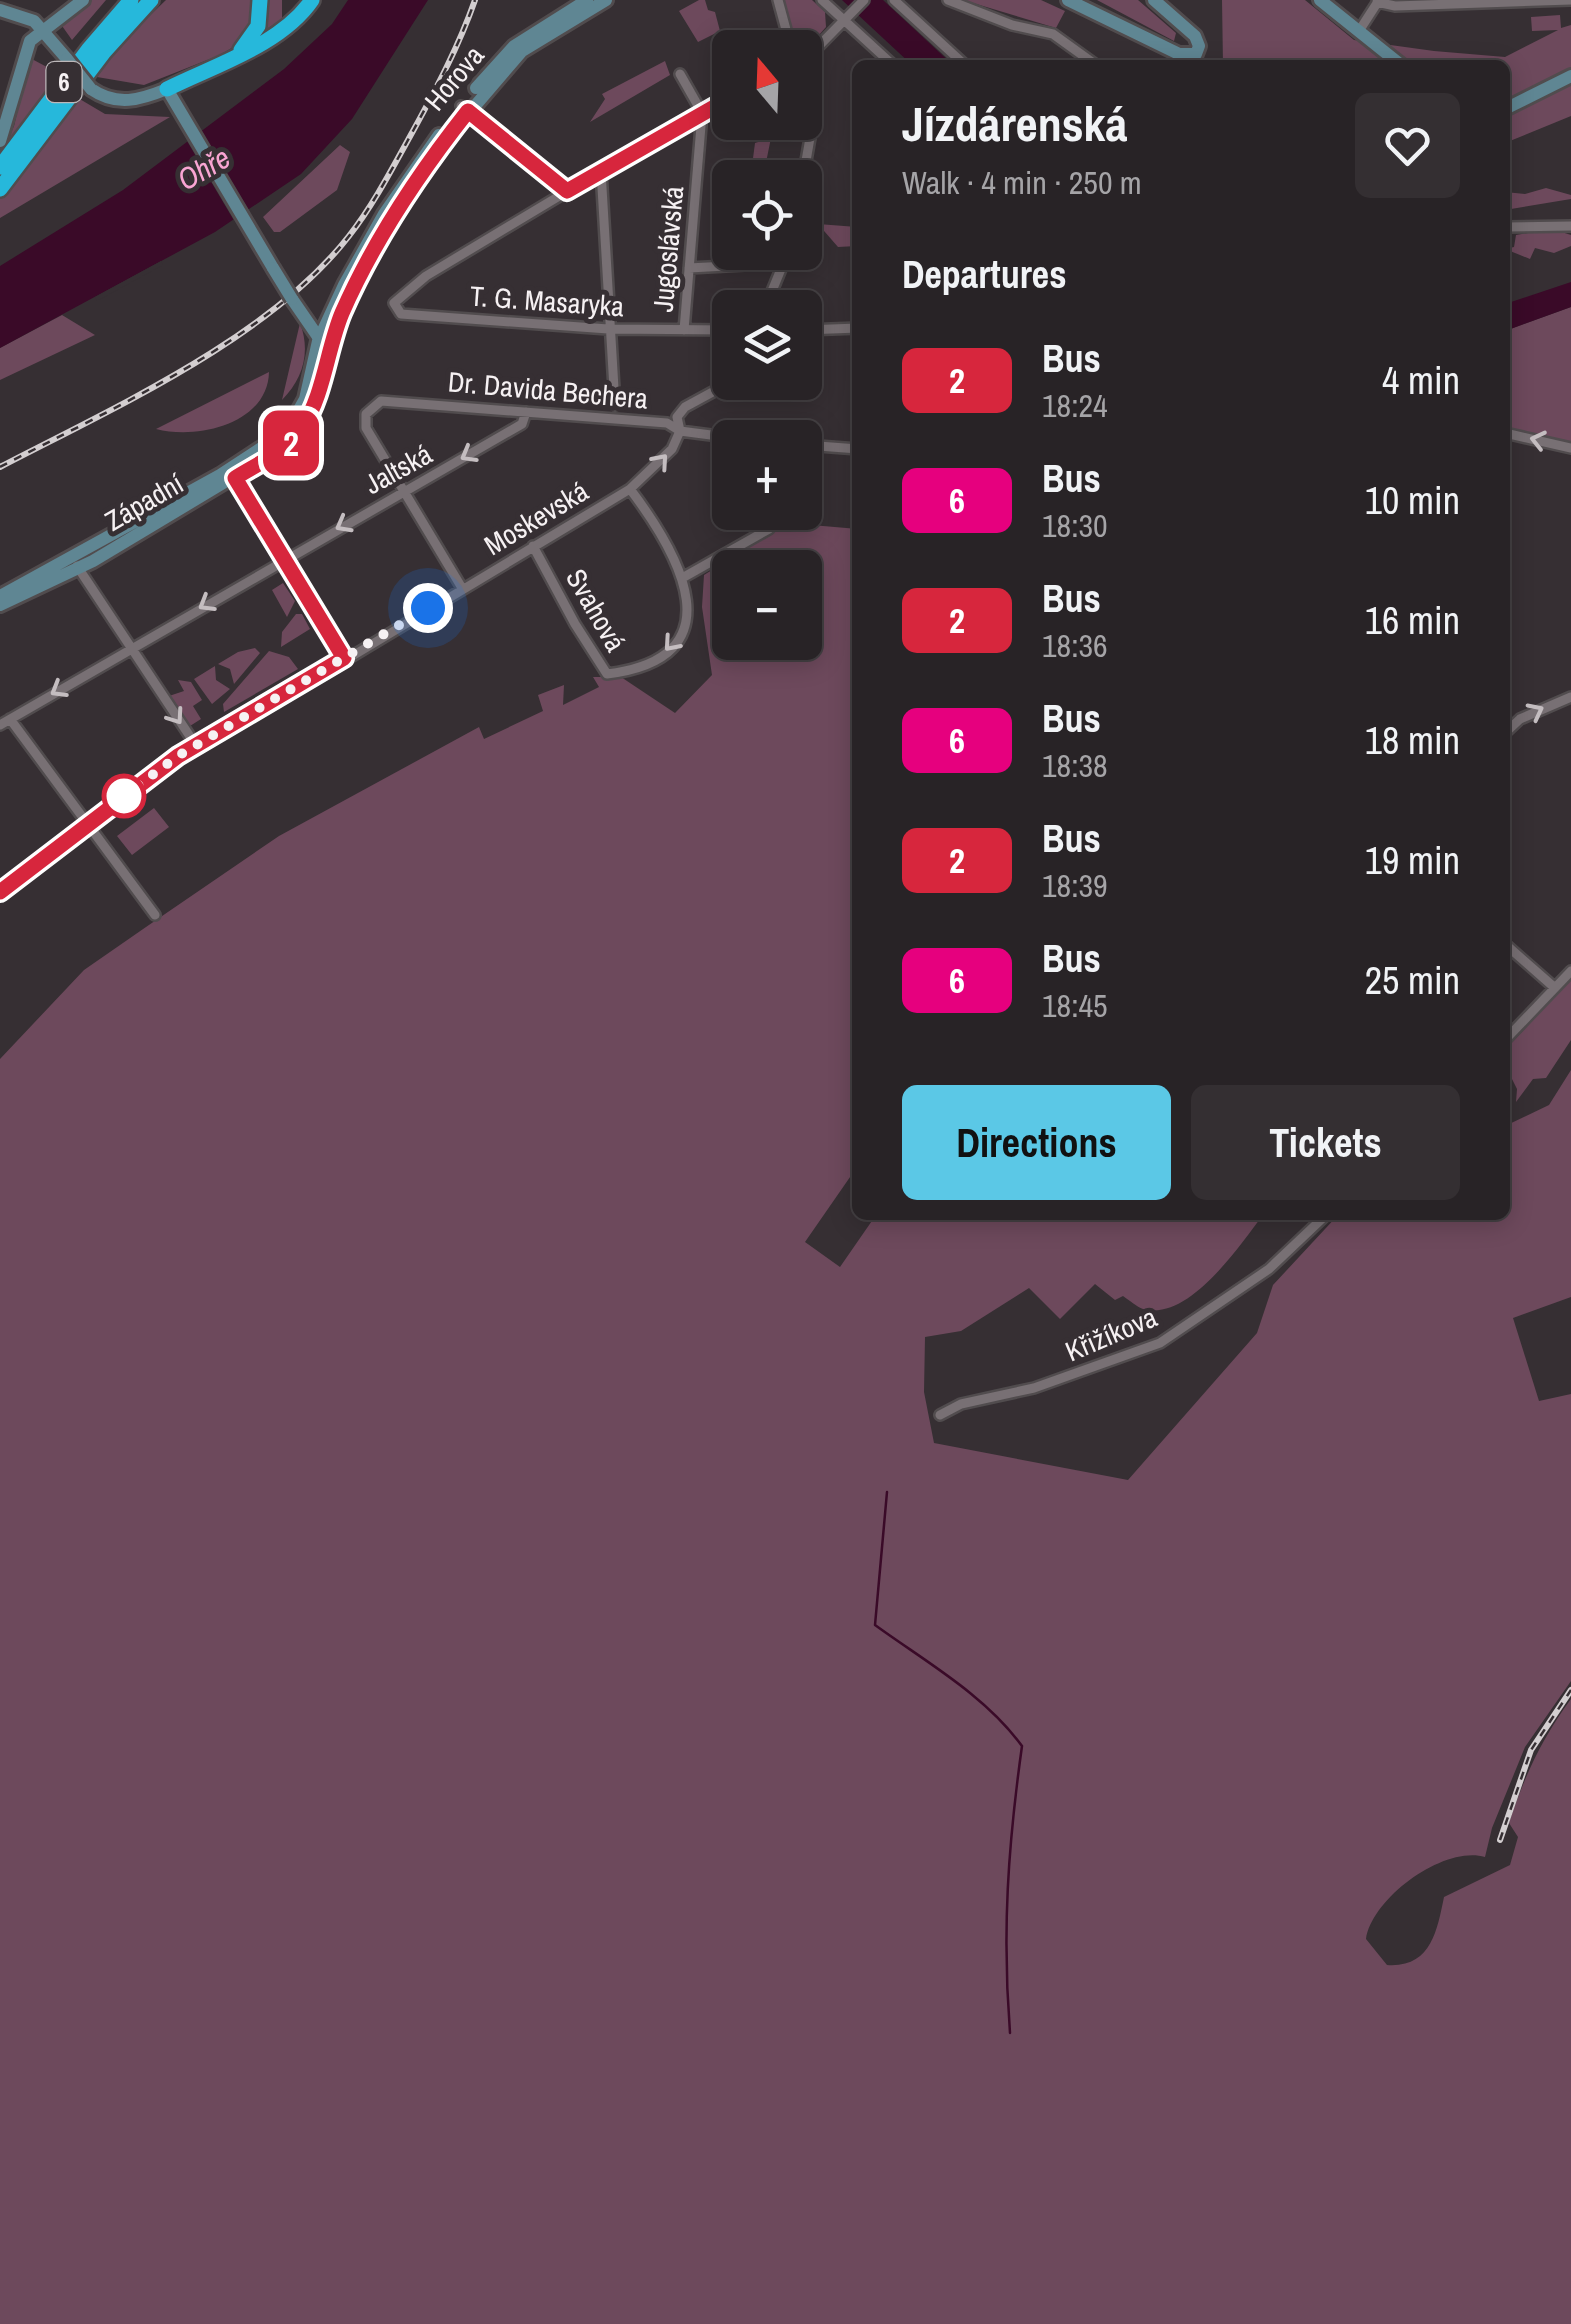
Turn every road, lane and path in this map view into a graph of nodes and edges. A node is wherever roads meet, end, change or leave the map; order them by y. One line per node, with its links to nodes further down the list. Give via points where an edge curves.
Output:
1 (84, 0): 21 (street)
2 (131, 0): 39 (highway, 6)
3 (151, 0): 24 (highway, 6)
4 (161, 0): 24 (highway)
5 (260, 0): 26 (highway, via 258,26)
6 (312, 0): 26 (highway, via 292,22)
7 (586, 0): 36 (street, Horova, via 514,46)
8 (606, 0): 36 (street, Horova, via 522,52)
9 (778, 0): 22 (street)
10 (822, 0): 20 (street)
11 (864, 0): 20 (street)
12 (894, 0): 28 (street)
13 (948, 0): 29 (street, via 1012,26 1053,34)
14 (1068, 0): 15 (street, via 1179,54 1196,54 1195,36)
15 (1154, 0)
16 (1320, 0): 23 (street)
17 (1571, 0): 18 (street, via 1395,6)
18 (1378, 1): 23 (street)
19 (0, 10): 21 (street)
20 (845, 21): 25 (street); 27 (street)
21 (43, 28): 33 (street, bridge, via 91,89 117,101); 38 (street, via 24,54)
22 (786, 30)
23 (1359, 31): 30 (street)
24 (119, 34): 41 (highway, 6)
25 (822, 43)
26 (238, 54): 33 (highway)
27 (888, 60)
28 (960, 60)
29 (1089, 60)
30 (1395, 60)
31 (680, 74): 37 (street)
32 (1571, 76): 35 (street)
33 (167, 89): 49 (street, bridge)
34 (712, 106): 37 (street)
35 (1510, 106)
36 (464, 108): 42 (street); 43 (street, Horova)
37 (701, 111): 40 (street); 47 (street, Jugoslávská)
38 (0, 140)
39 (0, 168)
40 (600, 171): 42 (street); 51 (street)
41 (0, 190)
42 (567, 191): 51 (street, T. G. Masaryka, via 412,285 394,303 401,314)
43 (388, 215): 48 (street); 55 (street)
44 (1571, 226): 45 (street)
45 (1510, 227)
46 (712, 267): 47 (street)
47 (689, 268): 53 (street, Jugoslávská)
48 (344, 285): 49 (street, via 324,310 311,314); 55 (street)
49 (296, 304): 55 (street)
50 (852, 328): 52 (street)
51 (608, 329): 53 (street, T. G. Masaryka); 57 (street)
52 (822, 329)
53 (684, 330): 54 (street, T. G. Masaryka)
54 (712, 330)
55 (323, 344): 65 (street, via 303,427 290,444)
56 (712, 392): 59 (street, Dr. Davida Bechera, via 685,407 677,417)
57 (615, 406)
58 (526, 412): 59 (street, Dr. Davida Bechera, via 667,423); 67 (street, Jaltská, one-way to 67, via 522,424); 67 (street, Dr. Davida Bechera, via 392,399 372,407 364,419)
59 (680, 430): 61 (street); 66 (street, Moskevská, one-way to 59, via 662,461)
60 (1510, 434): 63 (street, one-way to 60)
61 (712, 435)
62 (822, 446): 64 (street)
63 (1571, 448)
64 (852, 449)
65 (233, 473): 69 (street, Západní); 71 (street); 72 (street, Západní)
66 (630, 489): 70 (street, Moskevská); 73 (street)
67 (403, 492): 71 (street, Jaltská, one-way to 71); 74 (street)
68 (766, 530): 73 (street)
69 (96, 546): 72 (street, Západní); 75 (street, Západní)
70 (533, 546): 73 (street, Svahová, one-way to 70, via 690,610 678,639 646,665 607,674); 74 (street, Moskevská)
71 (283, 558): 77 (street, Jaltská, one-way to 77); 78 (street)
72 (78, 570): 76 (street, Západní); 77 (street)
73 (684, 577)
74 (462, 588): 78 (street, Moskevská)
75 (0, 596)
76 (0, 605)
77 (130, 650): 80 (street, Jaltská, one-way to 80); 83 (street, one-way to 83)
78 (344, 658): 83 (street, Moskevská)
79 (1571, 696): 82 (street, one-way to 79)
80 (10, 719): 81 (street, Jaltská); 84 (street)
81 (0, 724)
82 (1510, 728)
83 (197, 747): 84 (street, Moskevská)
84 (88, 826): 85 (street, Moskevská); 86 (street)
85 (0, 892)
86 (155, 916)
87 (1510, 948): 89 (street)
88 (1571, 971): 89 (street)
89 (1555, 988): 90 (street)
90 (1510, 1035)
91 (1321, 1220): 92 (street, Křižíkova, via 1269,1269 1160,1343)
92 (940, 1415)

